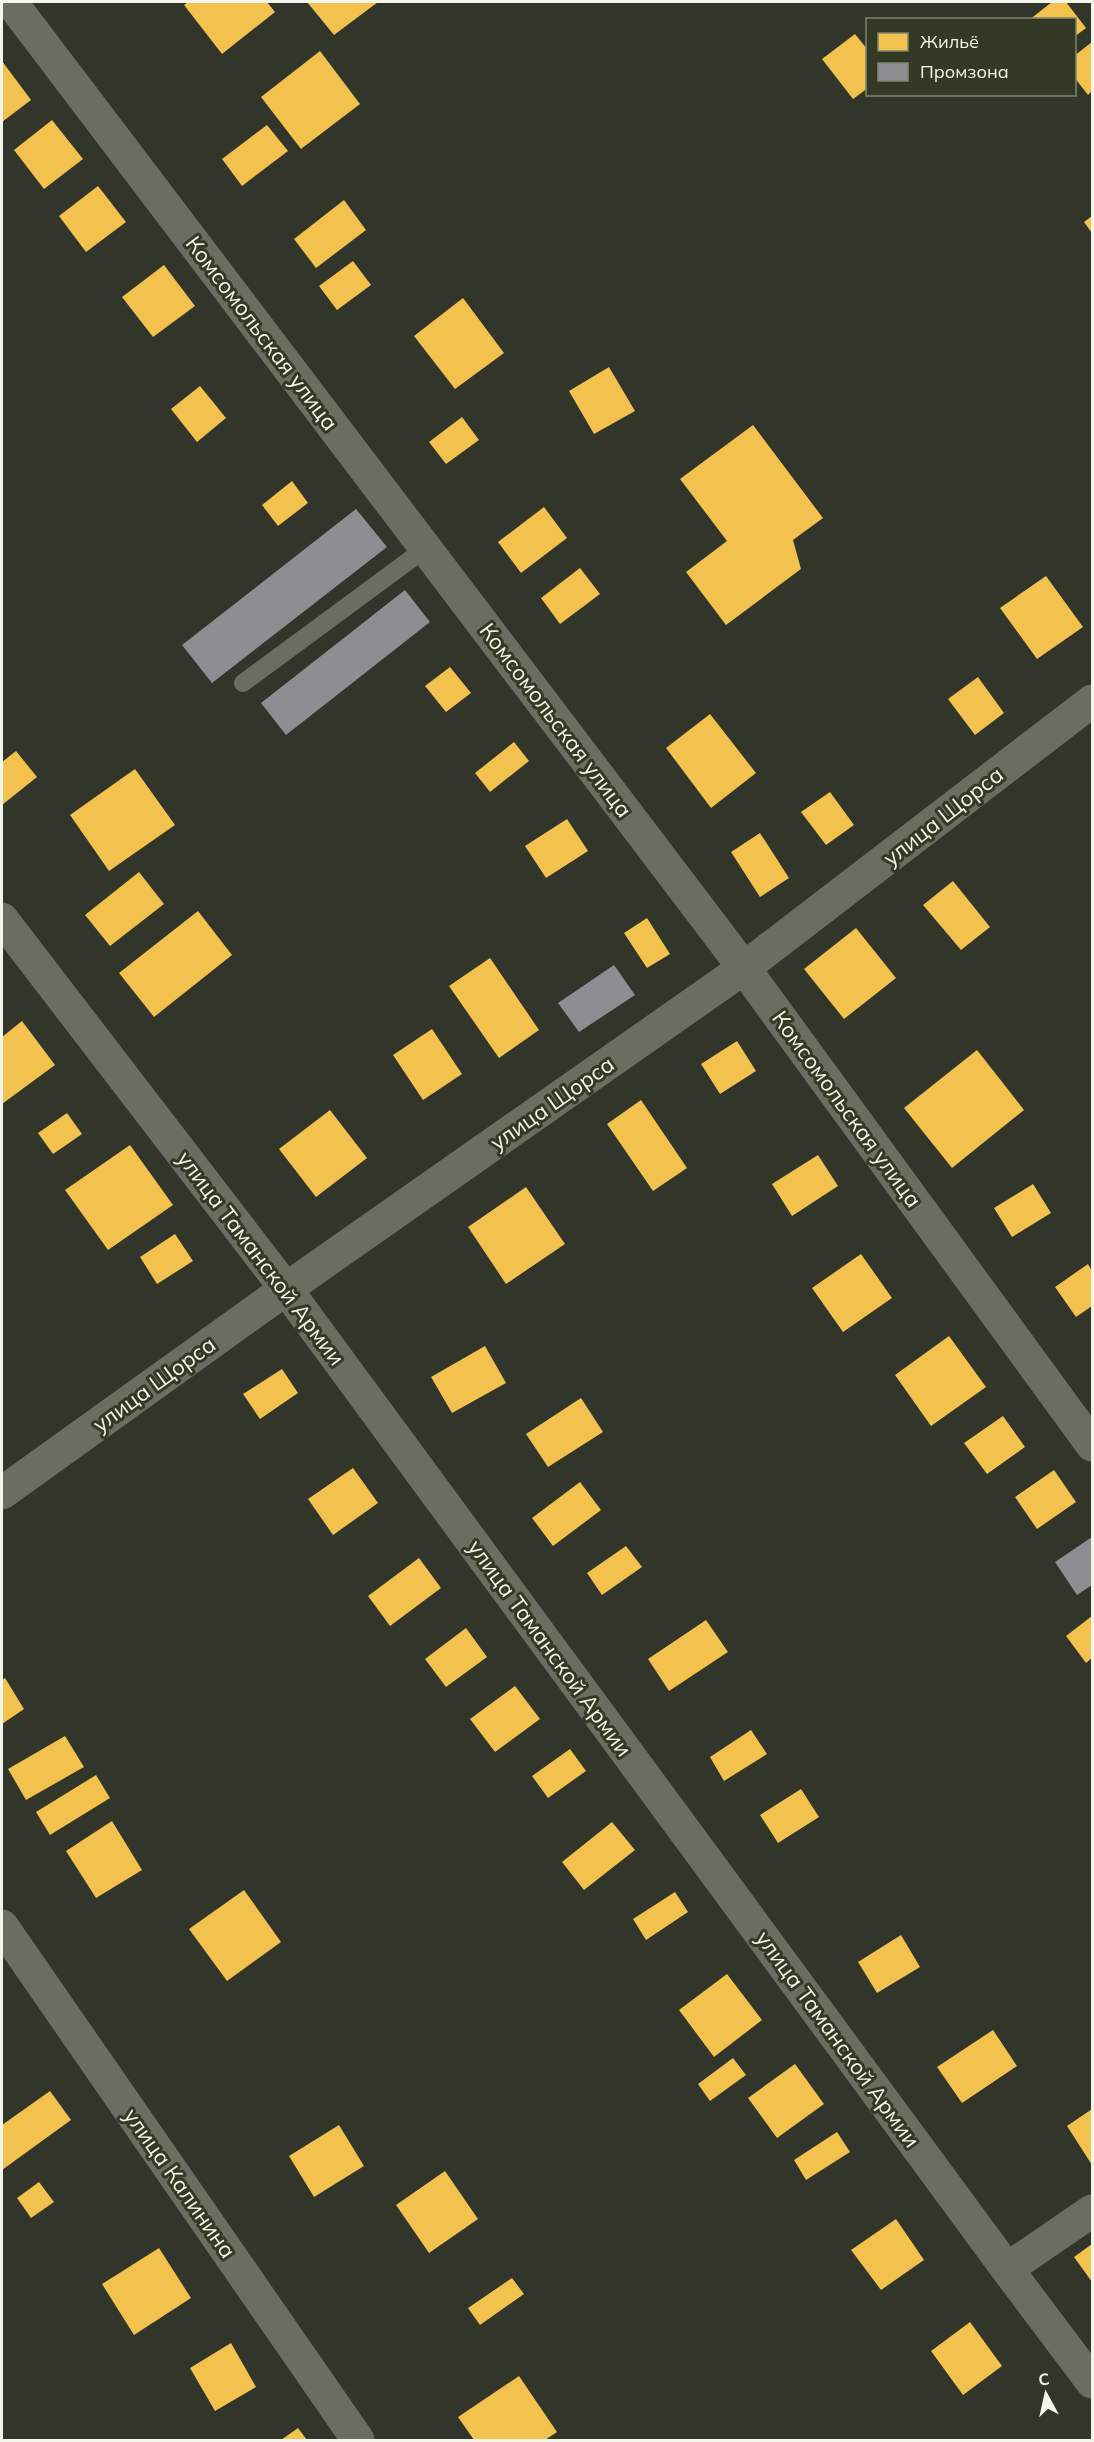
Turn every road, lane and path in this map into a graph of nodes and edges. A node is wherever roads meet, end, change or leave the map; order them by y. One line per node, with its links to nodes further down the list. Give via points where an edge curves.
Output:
1 (11, 2): 2 (street, Комсомольская улица)
2 (426, 548): 3 (lane); 6 (street, Комсомольская улица)
3 (243, 683)
4 (1092, 701): 6 (street, улица Щорса)
5 (2, 919): 7 (street, улица Таманской Армии)
6 (744, 968): 7 (street, улица Щорса); 8 (street, Комсомольская улица)
7 (286, 1289): 9 (street, улица Щорса); 12 (street, улица Таманской Армии)
8 (1092, 1445)
9 (2, 1493)
10 (2, 1926): 14 (street, улица Калинина)
11 (1092, 2211): 12 (street)
12 (1007, 2269): 13 (street, улица Таманской Армии)
13 (1092, 2382)
14 (358, 2440)

